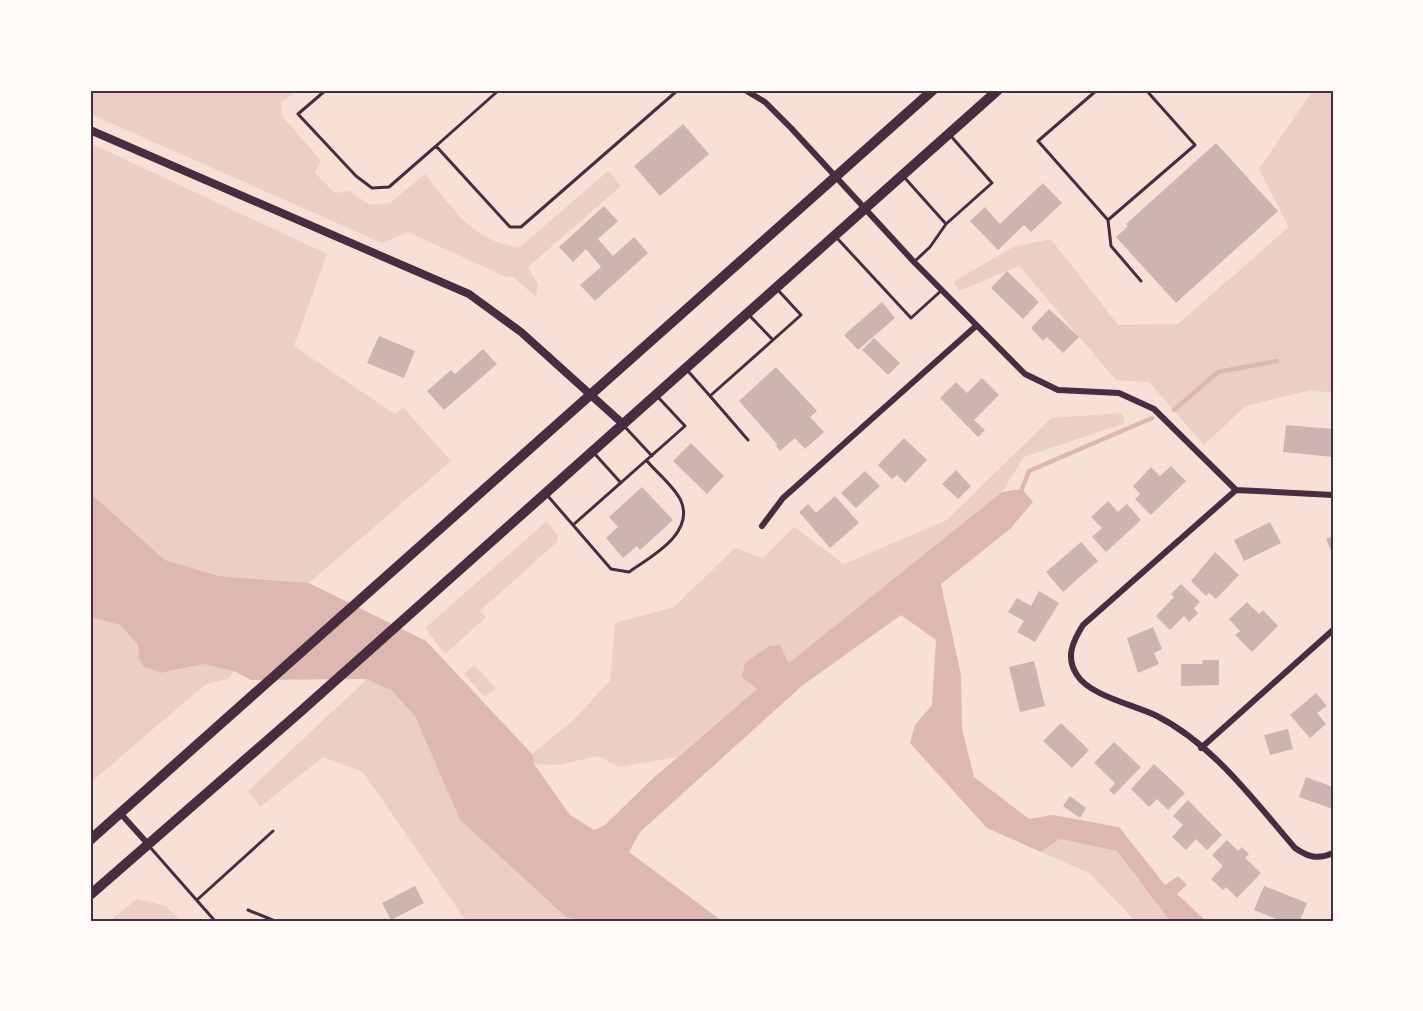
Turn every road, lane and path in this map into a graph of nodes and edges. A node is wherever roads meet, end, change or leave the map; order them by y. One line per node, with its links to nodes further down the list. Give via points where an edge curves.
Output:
1 (326, 90): 11 (lane, via 298,114 372,188 389,187)
2 (499, 90): 11 (lane)
3 (678, 90): 11 (lane, via 521,228 510,227)
4 (746, 90): 13 (street, via 765,102)
5 (933, 90): 13 (highway)
6 (998, 90): 10 (highway)
7 (1097, 90): 15 (lane, via 1038,141)
8 (1146, 90): 15 (lane, via 1195,145)
9 (90, 130): 27 (street, via 469,294 521,332)
10 (948, 134): 12 (highway); 16 (lane, via 992,183)
11 (436, 146)
12 (902, 175): 14 (highway); 16 (lane)
13 (836, 177): 14 (street); 27 (highway)
14 (864, 209): 17 (highway); 18 (street)
15 (1108, 220): 19 (lane, via 1110,246)
16 (946, 224): 18 (lane)
17 (835, 236): 20 (highway); 21 (lane, via 912,318)
18 (914, 262): 21 (street)
19 (1141, 281)
20 (776, 288): 22 (highway); 24 (lane, via 801,315)
21 (942, 290): 23 (street)
22 (748, 313): 24 (lane); 25 (highway)
23 (976, 326): 35 (street, via 1025,374 1040,383 1058,390 1119,393 1154,409); 39 (street, via 783,498)
24 (773, 340): 28 (lane)
25 (685, 369): 26 (highway); 28 (lane)
26 (656, 394): 29 (highway); 32 (lane, via 685,426)
27 (590, 396): 29 (street); 42 (highway)
28 (710, 396): 30 (lane)
29 (622, 424): 31 (highway); 32 (lane)
30 (748, 440)
31 (592, 451): 34 (lane); 36 (highway)
32 (652, 456): 33 (lane)
33 (647, 461): 34 (lane); 38 (lane, via 681,501 682,520 675,537 629,572 622,573 611,569)
34 (621, 483): 38 (lane)
35 (1236, 490): 37 (street); 41 (street, via 1083,625 1070,650 1071,664 1088,687 1158,717)
36 (545, 493): 38 (lane); 45 (highway)
37 (1333, 495)
38 (573, 525)
39 (762, 526)
40 (1333, 630): 41 (street)
41 (1201, 748): 46 (street, via 1227,771 1295,848 1318,858)
42 (122, 814): 44 (highway); 45 (street)
43 (273, 831): 48 (lane)
44 (90, 840)
45 (148, 844): 47 (highway); 48 (lane)
46 (1333, 854)
47 (90, 895)
48 (198, 899): 50 (lane)
49 (248, 910): 51 (lane)
50 (215, 921)
51 (275, 921)

